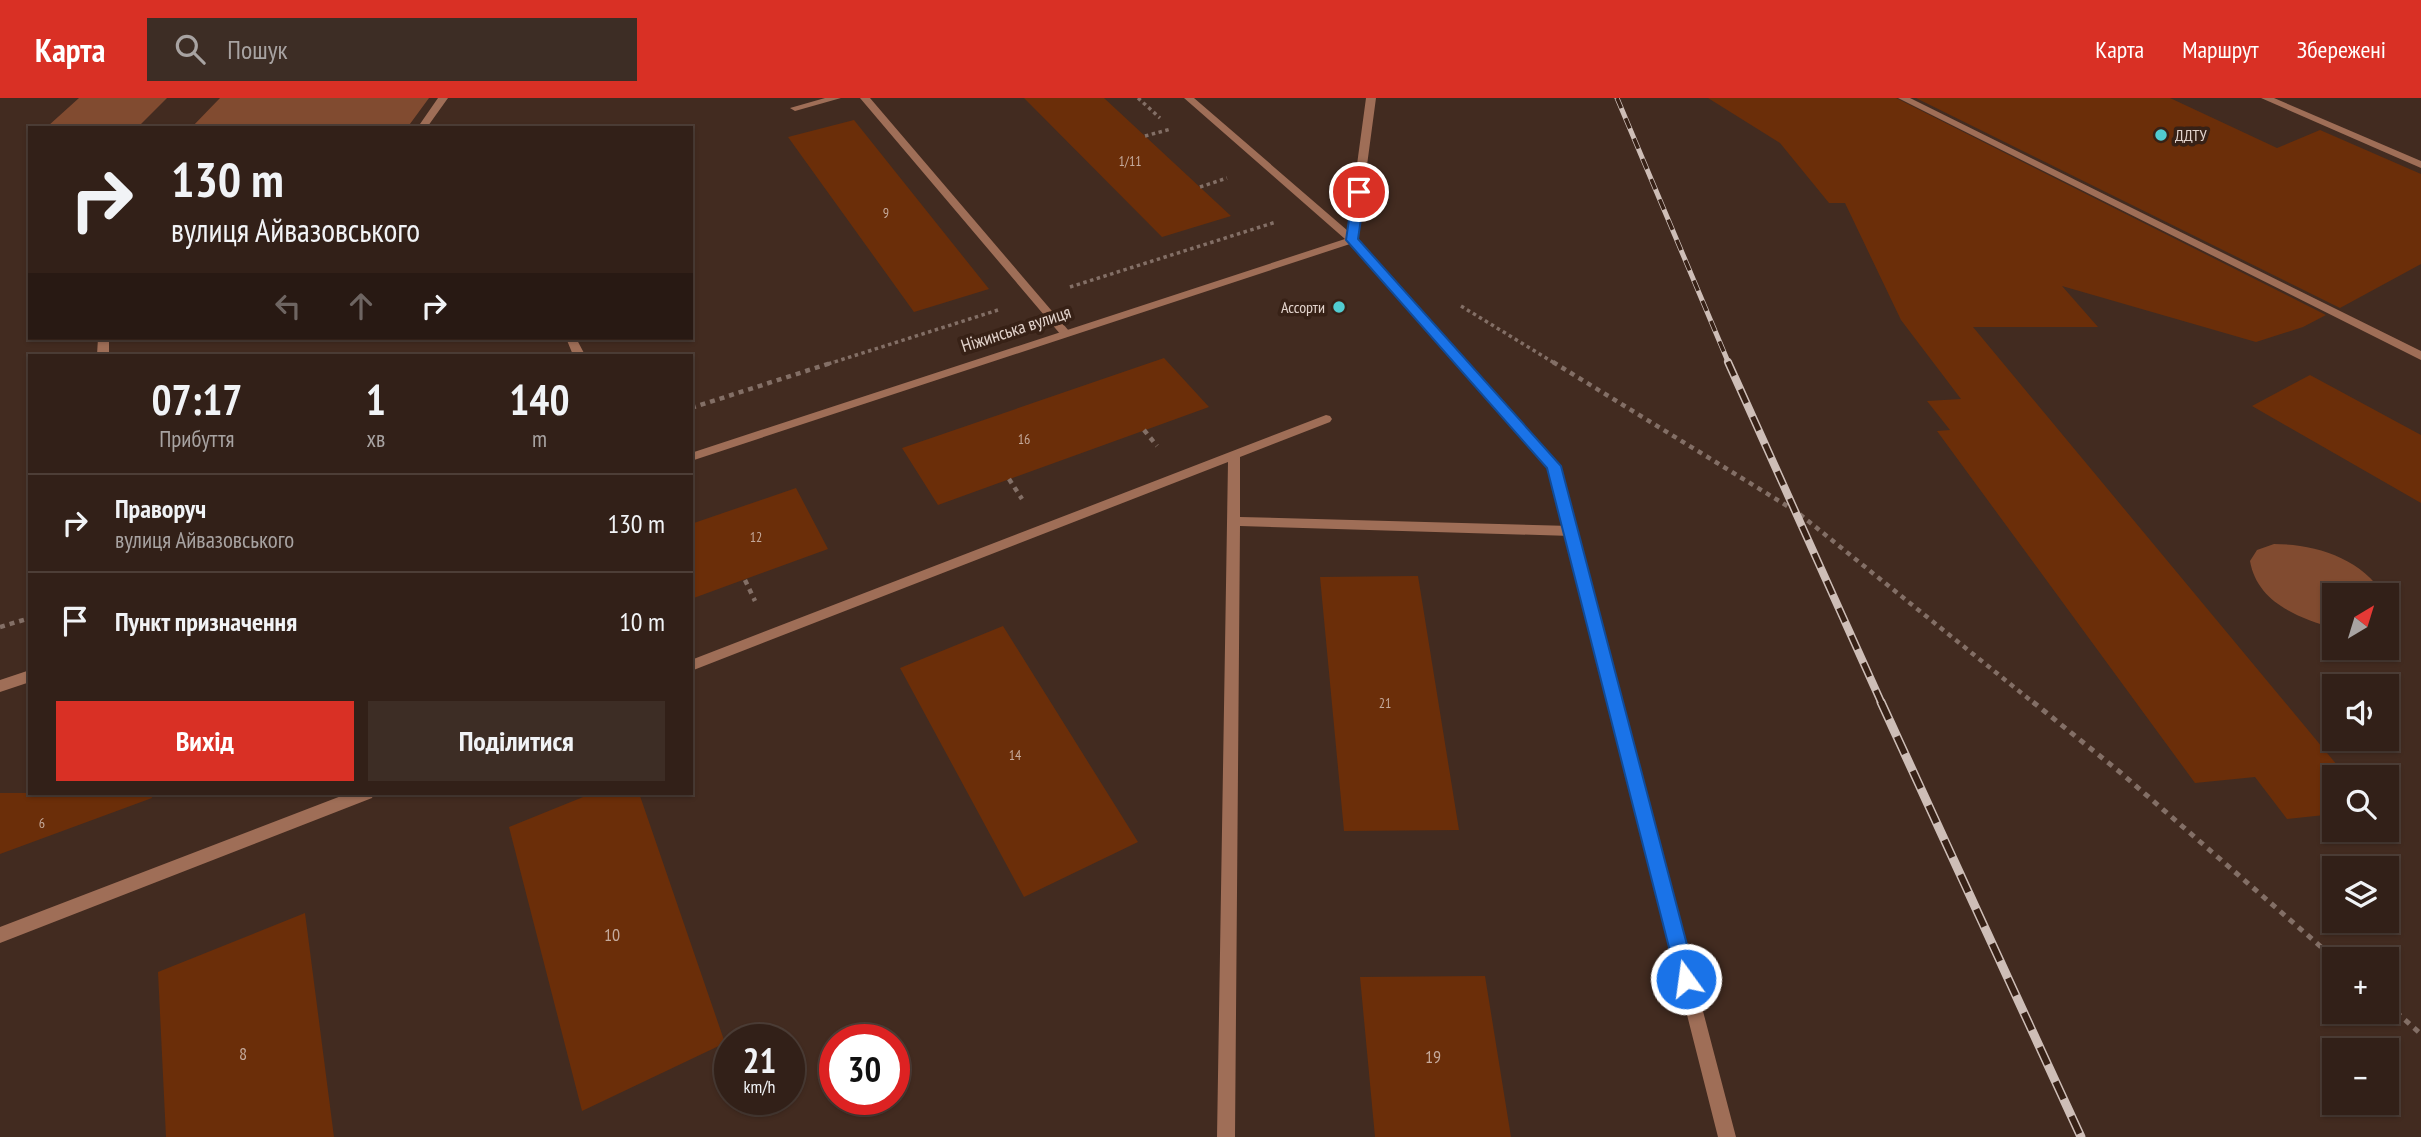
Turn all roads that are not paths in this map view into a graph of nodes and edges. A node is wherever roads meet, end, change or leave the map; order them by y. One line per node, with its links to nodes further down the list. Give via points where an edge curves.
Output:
1 (443, 98): 9 (street)
2 (836, 98): 8 (street)
3 (865, 98): 12 (street)
4 (1189, 98): 11 (street)
5 (1371, 98): 11 (street)
6 (1903, 98): 13 (street)
7 (2266, 98): 10 (street)
8 (795, 108)
9 (425, 124)
10 (2421, 165)
11 (1352, 240): 12 (street, Ніжинська вулиця); 18 (street, via 1554,466)
12 (1065, 333): 16 (street, Ніжинська вулиця)
13 (2421, 356)
14 (1326, 419): 15 (street)
15 (1234, 454): 17 (street); 19 (street)
16 (693, 456)
17 (1233, 522): 18 (street); 24 (street)
18 (1571, 531): 25 (street)
19 (693, 665)
20 (28, 677): 21 (street)
21 (0, 686)
22 (361, 795): 23 (street)
23 (0, 935)
24 (1226, 1137)
25 (1727, 1137)

